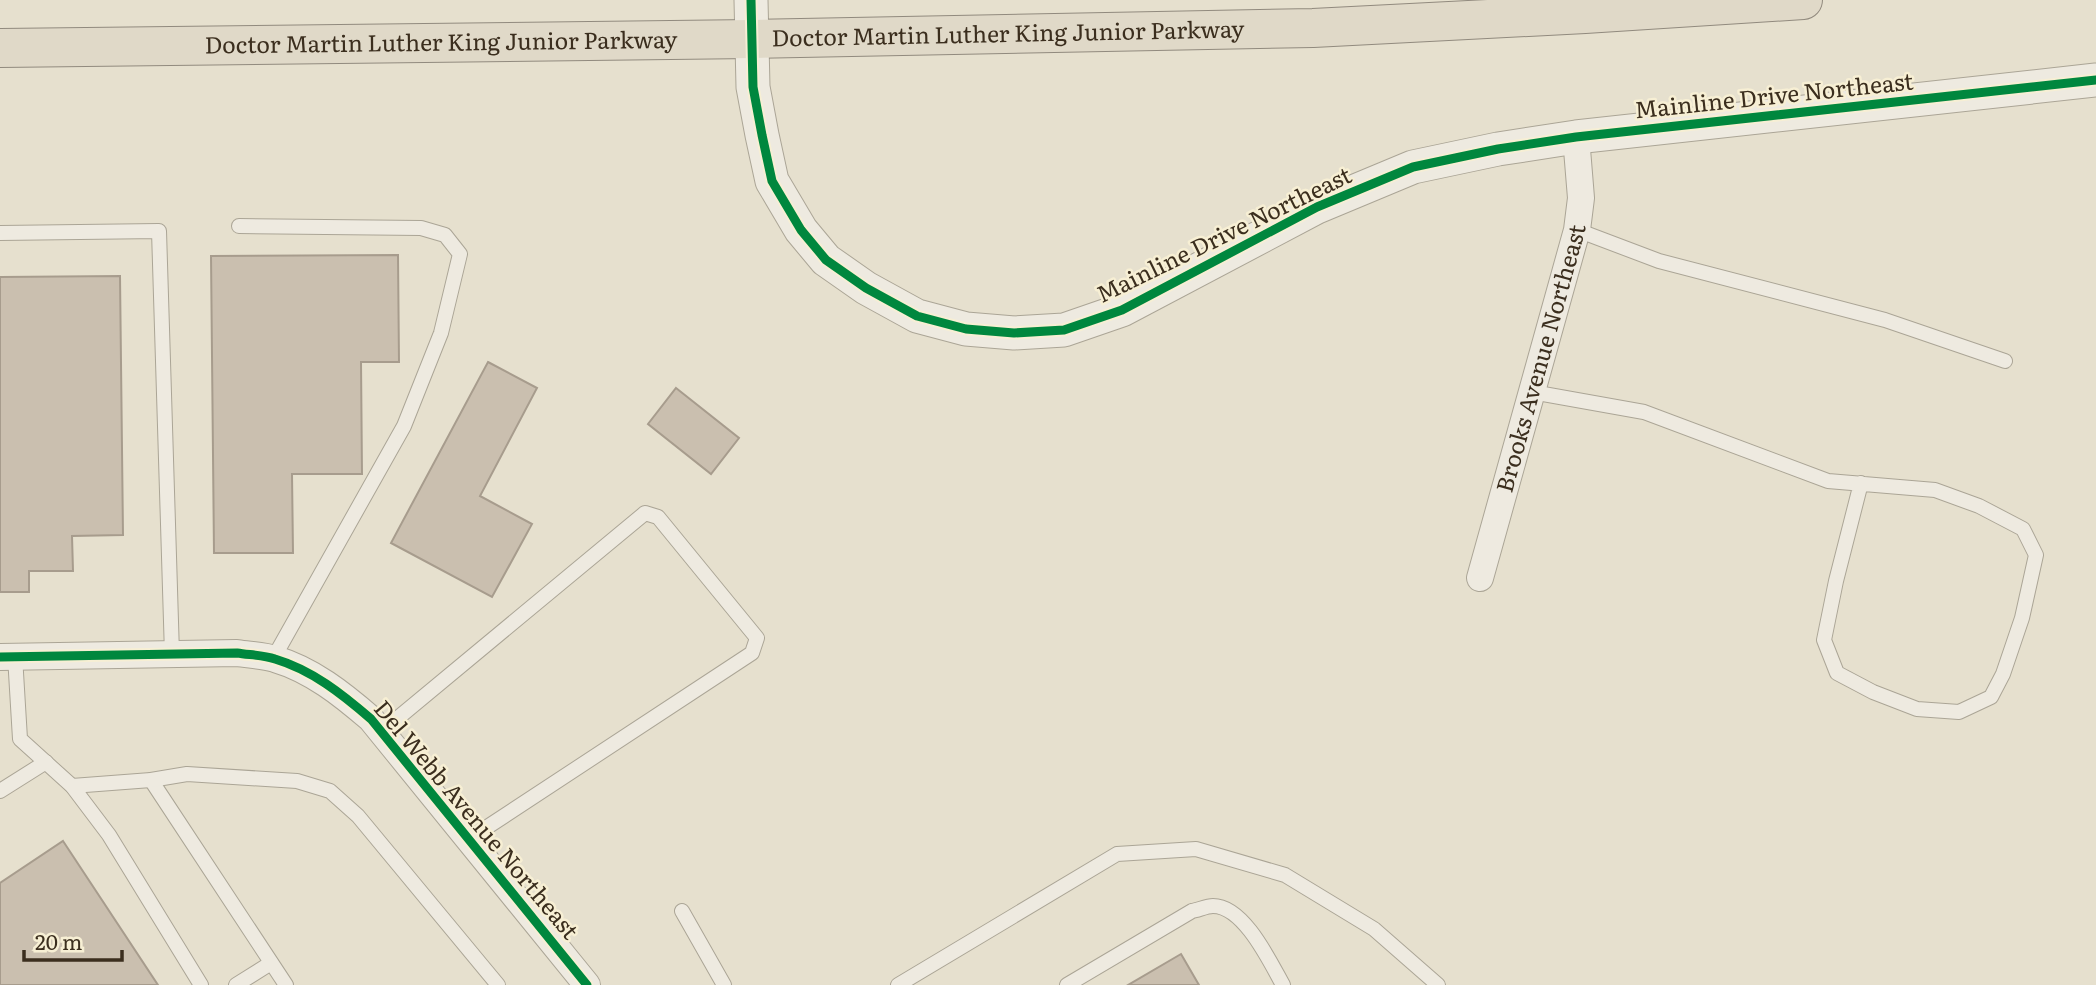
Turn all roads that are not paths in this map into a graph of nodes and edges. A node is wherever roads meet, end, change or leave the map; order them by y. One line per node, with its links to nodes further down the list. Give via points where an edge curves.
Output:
1 (751, 0): 3 (street, Mainline Drive Northeast)
2 (1803, 0): 3 (highway, Doctor Martin Luther King Junior Parkway, via 1313,28)
3 (752, 39): 4 (highway, Doctor Martin Luther King Junior Parkway); 6 (street, Mainline Drive Northeast, via 753,88 772,181 801,230 826,260 866,288 917,316 966,329 1014,333 1064,330 1122,310 1317,207 1413,167)
4 (0, 48)
5 (2096, 80): 6 (street, Mainline Drive Northeast)
6 (1576, 137): 8 (street, Brooks Avenue Northeast, via 1581,198)
7 (239, 226): 16 (lane, via 421,228 445,235 460,254 441,333 404,426)
8 (1577, 230): 10 (lane, via 1659,261 1885,320); 11 (street, Brooks Avenue Northeast)
9 (0, 233): 14 (lane, via 159,231)
10 (2005, 361)
11 (1532, 392): 12 (lane, via 1644,412 1828,481); 13 (street, Brooks Avenue Northeast)
12 (1861, 483): 12 (lane, via 1935,490 2023,529 2036,555 2022,618 1991,697 1959,712 1917,709 1837,673 1824,640)
13 (1480, 578)
14 (172, 654): 15 (street, Del Webb Avenue Northeast); 16 (street, Del Webb Avenue Northeast, via 237,653)
15 (8, 657): 18 (lane, via 20,739)
16 (273, 659): 17 (street, Del Webb Avenue Northeast, via 337,690)
17 (382, 732): 22 (street, Del Webb Avenue Northeast); 22 (lane, via 645,513 658,517 757,638 751,653)
18 (46, 762): 20 (lane); 21 (lane)
19 (152, 780): 20 (lane); 24 (lane); 28 (lane, via 187,774 297,781 330,790 358,816)
20 (72, 786): 25 (lane, via 109,835)
21 (0, 791)
22 (469, 839): 29 (street, Del Webb Avenue Northeast)
23 (682, 911): 30 (lane)
24 (271, 962): 26 (lane); 27 (lane)
25 (201, 985)
26 (236, 985)
27 (286, 985)
28 (498, 985)
29 (587, 985)
30 (724, 985)
31 (898, 985): 34 (lane, via 1117,854 1196,849 1284,875 1374,929)
32 (1067, 985): 33 (lane, via 1192,912 1214,905 1240,917)
33 (1283, 985)
34 (1437, 985)

